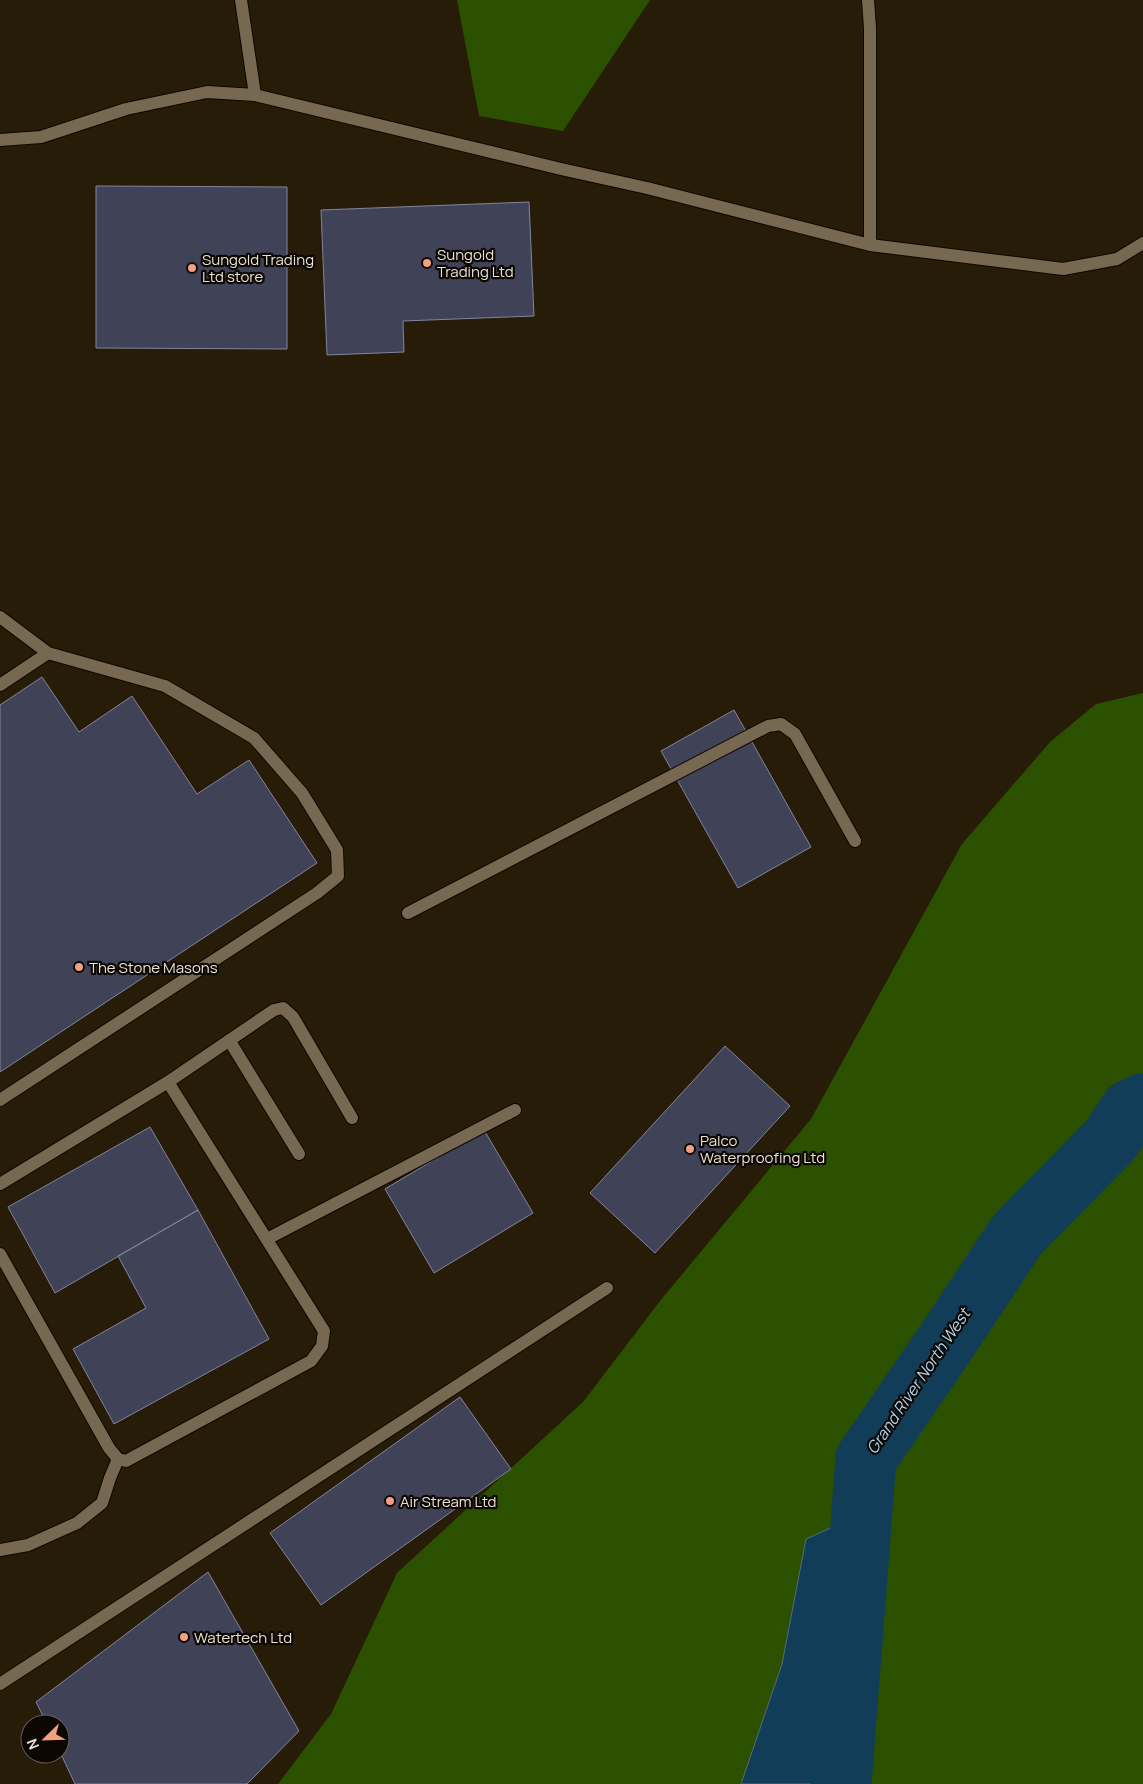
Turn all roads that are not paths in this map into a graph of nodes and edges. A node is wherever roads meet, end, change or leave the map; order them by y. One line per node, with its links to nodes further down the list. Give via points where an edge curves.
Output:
1 (241, 0): 3 (street)
2 (868, 0): 6 (street)
3 (255, 95): 4 (street, via 207,92 126,109 41,137); 6 (street, via 647,188)
4 (0, 140)
5 (1143, 243): 6 (street, via 1117,259 1063,269)
6 (870, 245)
7 (0, 617): 8 (street)
8 (48, 653): 9 (street); 14 (street, via 164,686 254,738 302,793 337,850 338,876 317,893)
9 (0, 685)
10 (855, 841): 11 (street, via 795,734 781,724 768,726)
11 (408, 913)
12 (229, 1040): 13 (street); 16 (street, via 274,1010 284,1008 293,1017); 17 (street)
13 (168, 1082): 18 (street); 19 (street)
14 (0, 1100)
15 (515, 1110): 19 (street)
16 (352, 1118)
17 (299, 1154)
18 (0, 1184)
19 (267, 1239): 22 (street, via 324,1330 322,1346 311,1361 126,1461)
20 (0, 1254): 22 (street)
21 (607, 1288): 24 (street)
22 (118, 1459): 23 (street, via 102,1503 77,1523 28,1545)
23 (0, 1550)
24 (0, 1684)

